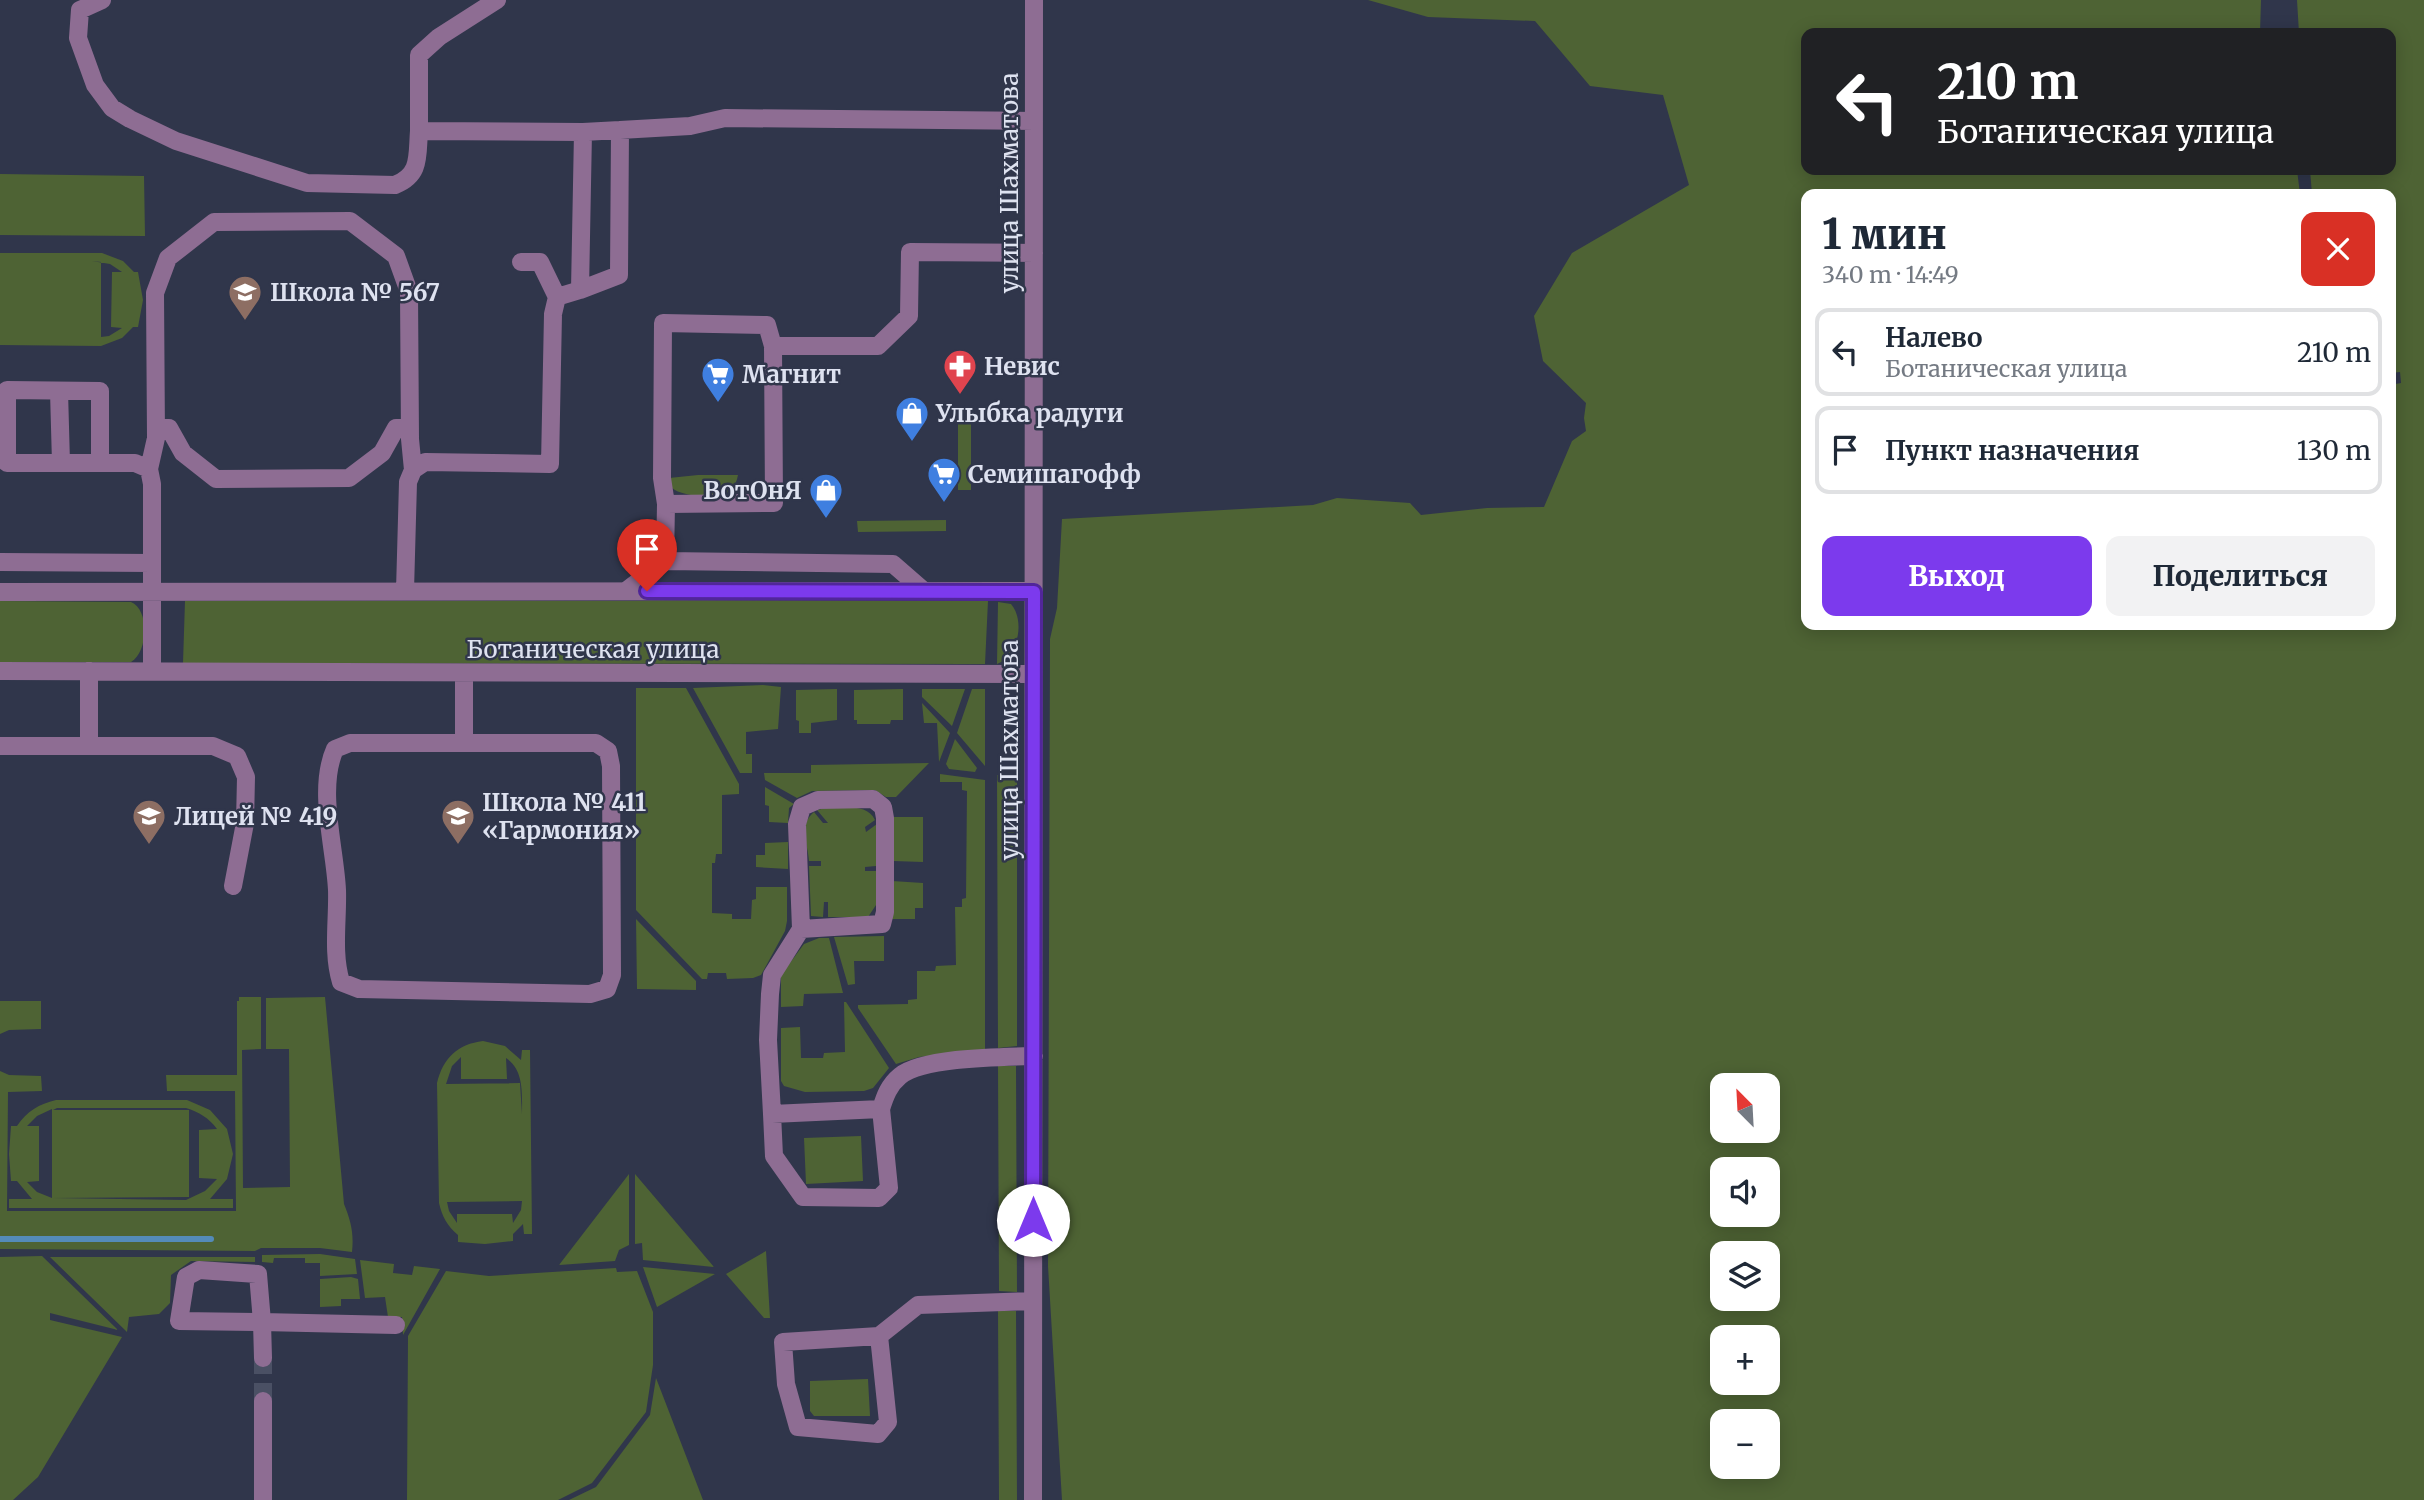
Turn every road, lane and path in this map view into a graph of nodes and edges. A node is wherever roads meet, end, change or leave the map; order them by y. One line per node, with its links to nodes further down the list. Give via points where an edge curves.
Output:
1 (102, 0): 4 (street)
2 (497, 0): 7 (street, via 419,55)
3 (1034, 0): 5 (street, улица Шахматова)
4 (80, 5): 7 (street, via 78,38 105,100 130,119 176,141 307,183 394,185 408,180 416,168)
5 (1034, 121): 6 (street, via 725,118 690,126); 9 (street, улица Шахматова)
6 (620, 130): 8 (street); 11 (street, via 619,275)
7 (419, 131): 8 (street)
8 (583, 132): 11 (street)
9 (1034, 253): 13 (street, via 910,252 909,316 878,346); 30 (street, улица Шахматова)
10 (521, 262): 12 (street, via 540,262)
11 (580, 290): 12 (street)
12 (556, 297): 20 (street, via 550,464 425,462)
13 (773, 346): 21 (street, via 774,503); 21 (street, via 767,325 663,323 662,478)
14 (59, 391): 17 (street); 17 (street, via 7,390 7,463); 18 (street, via 100,391)
15 (156, 428): 16 (street, via 169,428 183,453 216,479 349,478 382,453 396,428); 16 (street, via 155,293 168,258 214,222 350,221 396,256 409,292); 19 (street)
16 (410, 428): 20 (street)
17 (61, 463): 18 (street)
18 (100, 463): 19 (street, via 135,463)
19 (149, 469): 24 (street)
20 (413, 470): 25 (street, via 408,482)
21 (666, 504): 22 (street)
22 (665, 561): 26 (street); 27 (street, via 893,564)
23 (0, 562): 24 (street)
24 (152, 564): 29 (street)
25 (405, 591): 26 (street); 29 (street)
26 (626, 591): 27 (street)
27 (924, 591): 30 (street)
28 (0, 592): 29 (street)
29 (153, 592): 33 (street)
30 (1034, 592): 35 (street, улица Шахматова)
31 (0, 671): 32 (street, Ботаническая улица)
32 (89, 671): 33 (street, Ботаническая улица); 38 (street)
33 (152, 671): 34 (street, Ботаническая улица)
34 (464, 673): 35 (street, Ботаническая улица); 36 (street)
35 (1033, 674): 41 (street, улица Шахматова)
36 (464, 744): 36 (street, via 596,743 608,751 612,975 607,989 590,994 359,989 341,982 337,887 328,822 329,763 335,749 349,743)
37 (0, 746): 38 (street)
38 (89, 746): 39 (street, via 213,746 236,756 246,777 245,823)
39 (233, 887)
40 (801, 929): 40 (street, via 883,925 885,818 883,807 873,799 818,800 802,807 797,824); 43 (street, via 772,975 768,1040)
41 (1034, 1056): 42 (street, via 921,1065 900,1075 887,1090); 44 (street, улица Шахматова)
42 (881, 1109): 43 (street); 43 (street, via 889,1188 879,1198 803,1198 774,1156)
43 (772, 1114)
44 (1033, 1301): 47 (street, via 918,1305); 51 (street, улица Шахматова)
45 (262, 1322): 45 (street, via 179,1321 186,1277 199,1270 258,1274); 46 (street); 48 (street)
46 (396, 1325)
47 (879, 1336): 47 (street, via 783,1342 786,1384 798,1427 878,1434 888,1422)
48 (263, 1358)
49 (263, 1401): 50 (street)
50 (263, 1500)
51 (1033, 1500)

